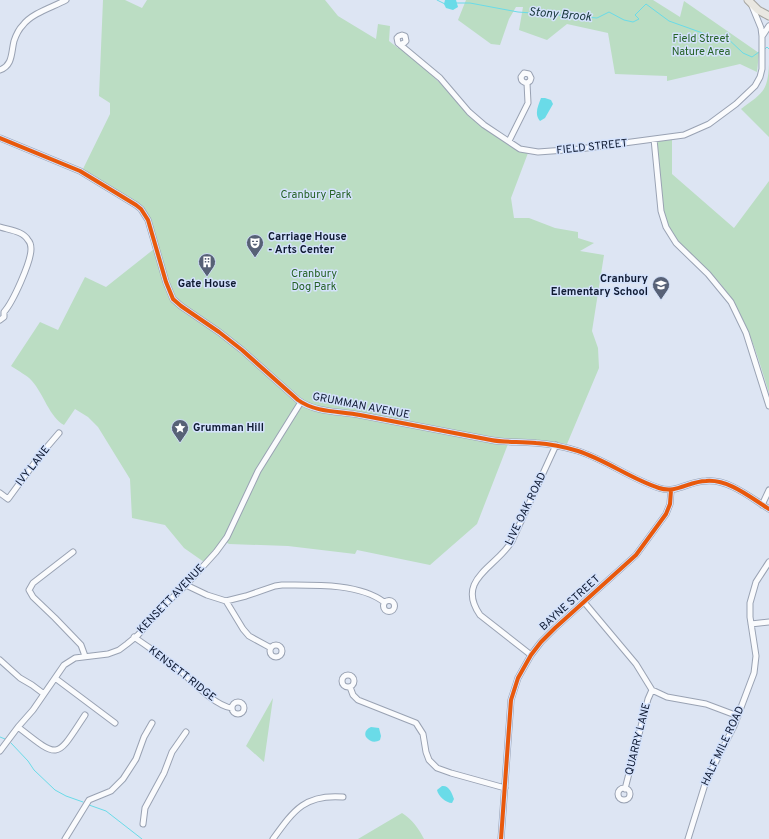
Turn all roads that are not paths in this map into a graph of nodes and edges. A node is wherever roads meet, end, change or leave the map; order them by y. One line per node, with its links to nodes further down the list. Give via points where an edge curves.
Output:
1 (66, 0): 7 (street, via 33,15 22,26 15,39 11,59 6,67)
2 (750, 2): 3 (main road); 5 (street, FIELD STREET, via 760,23)
3 (769, 16)
4 (769, 26): 5 (street)
5 (762, 36): 9 (street, FIELD STREET, via 762,71 748,94 706,126 675,137)
6 (401, 44): 11 (street, FIELD STREET, via 440,78 469,112)
7 (0, 70)
8 (528, 83): 11 (street, via 528,103)
9 (654, 139): 11 (street, FIELD STREET, via 542,152 520,149); 16 (street, via 661,211 666,227 676,243 708,274 731,302 748,339)
10 (1, 140): 15 (street, GRUMMAN AVENUE, via 81,172 141,209 148,220 166,282 174,299 242,350)
11 (509, 141)
12 (0, 227): 13 (street, via 23,234 31,250 10,304)
13 (2, 311): 14 (street, via 4,317)
14 (0, 320)
15 (301, 402): 18 (street, GRUMMAN AVENUE, via 316,408 491,440 535,442); 26 (street, KENSETT AVENUE, via 258,471 222,545)
16 (769, 406)
17 (59, 433): 21 (street, IVY LANE, via 8,499)
18 (556, 446): 19 (street, GRUMMAN AVENUE, via 585,453 655,486); 34 (street, LIVE OAK ROAD, via 512,541 479,575 472,593 480,615)
19 (671, 490): 22 (street, via 697,482 713,481 733,487); 29 (street, BAYNE STREET, via 666,514 638,553)
20 (769, 490): 22 (street)
21 (0, 493)
22 (762, 505): 23 (street)
23 (769, 509)
24 (72, 552): 35 (street, via 33,582 29,590 81,645)
25 (769, 562): 31 (street, HALF MILE ROAD, via 758,577 751,596)
26 (186, 585): 27 (street); 32 (street, KENSETT AVENUE)
27 (226, 601): 28 (street, via 282,585 339,587 369,594); 33 (street, via 250,636)
28 (384, 602)
29 (584, 602): 34 (street, BAYNE STREET, via 555,628); 39 (street, via 636,664)
30 (769, 622): 31 (street)
31 (751, 624): 43 (street, HALF MILE ROAD, via 756,664)
32 (134, 637): 35 (street, KENSETT AVENUE, via 113,652); 41 (street, KENSETT RIDGE, via 175,666 203,692 224,706)
33 (271, 648)
34 (531, 655): 49 (street, BAYNE STREET, via 518,678 511,700)
35 (85, 656): 37 (street, KENSETT AVENUE, via 67,662)
36 (0, 660): 40 (street, via 20,678)
37 (55, 678): 40 (street, KENSETT AVENUE); 44 (street)
38 (350, 687): 49 (street, via 358,700 416,723 423,734 429,760 437,768)
39 (652, 690): 43 (street, via 667,697 706,704); 50 (street, QUARRY LANE)
40 (44, 694): 46 (street, KENSETT AVENUE)
41 (232, 708)
42 (85, 715): 46 (street, via 66,743 58,750 52,751 43,746)
43 (738, 716): 56 (street, HALF MILE ROAD, via 706,781)
44 (116, 723)
45 (152, 723): 53 (street, via 136,759 123,779 111,791 89,800)
46 (18, 727): 48 (street, KENSETT AVENUE)
47 (186, 732): 52 (street, via 172,752 145,808)
48 (0, 751)
49 (504, 788): 55 (street, BAYNE STREET)
50 (625, 788)
51 (343, 797): 54 (street, via 323,797 302,805 289,817)
52 (143, 824)
53 (65, 839)
54 (273, 839)
55 (501, 839)
56 (688, 839)

